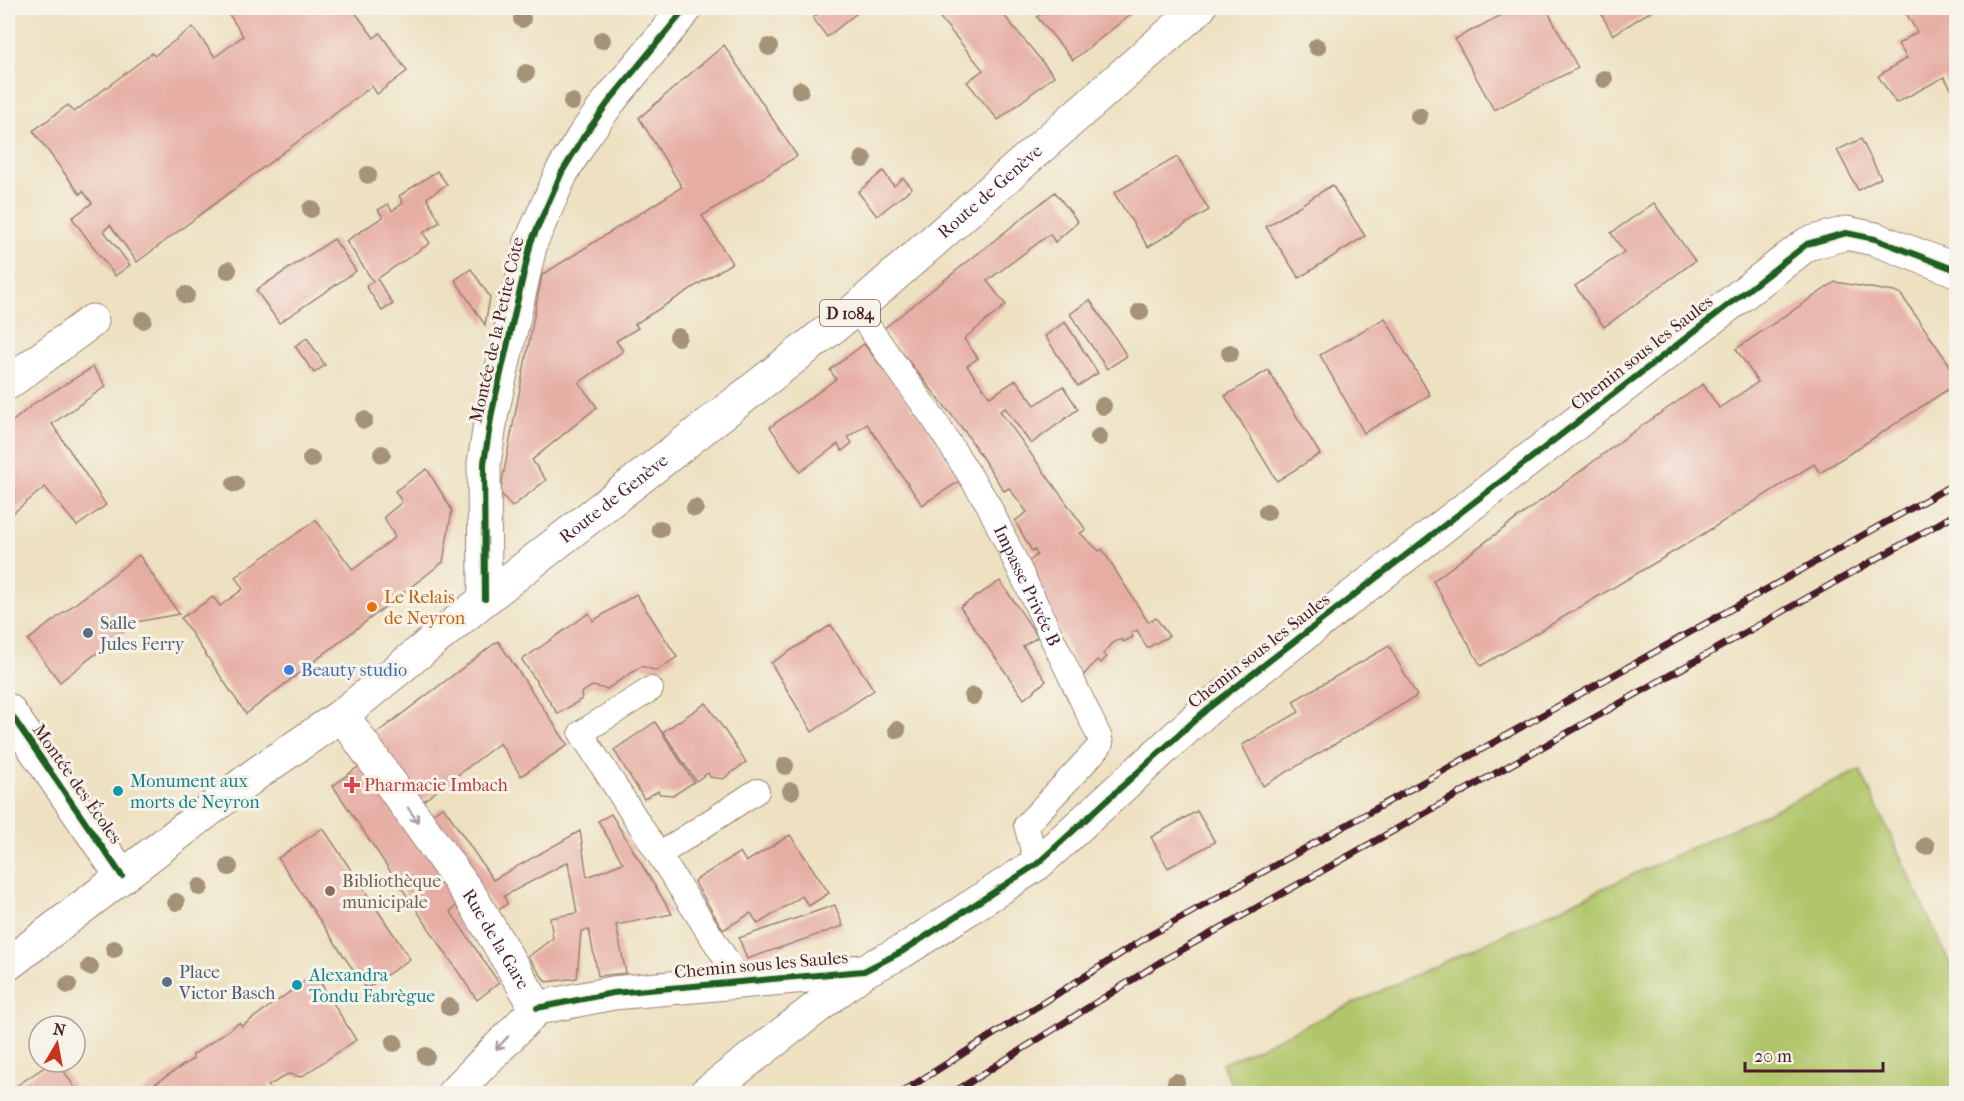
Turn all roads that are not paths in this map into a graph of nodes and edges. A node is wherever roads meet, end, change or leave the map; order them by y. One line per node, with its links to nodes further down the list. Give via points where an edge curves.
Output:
1 (686, 8): 7 (street, Montée de la Petite Côte, via 584,136 562,172 531,242 484,463)
2 (1199, 8): 4 (street, Route de Genève / D 1084)
3 (1956, 270): 13 (street, Chemin sous les Saules, via 1875,239 1846,233 1807,244 1206,710)
4 (856, 309): 7 (street, Route de Genève / D 1084); 13 (lane, Impasse Privée B, via 988,504 1099,736 1099,747 1026,825)
5 (92, 321): 6 (street)
6 (8, 383)
7 (485, 598): 10 (street, Route de Genève / D 1084)
8 (651, 689): 12 (lane, via 581,733)
9 (8, 710): 14 (street, Montée des Écoles)
10 (342, 715): 14 (street, Route de Genève / D 1084, via 256,774); 18 (street, Rue de la Gare, one-way to 18, via 471,897)
11 (757, 791): 12 (lane)
12 (659, 855): 17 (lane)
13 (1037, 864): 16 (street, Chemin sous les Saules, via 903,951)
14 (122, 876): 15 (street, Route de Genève / D 1084)
15 (8, 964)
16 (864, 970): 17 (street, Chemin sous les Saules); 20 (street)
17 (740, 981): 18 (street, Chemin sous les Saules, via 613,993)
18 (537, 1008): 19 (street, Rue de la Gare, one-way to 19)
19 (453, 1094)
20 (705, 1094)

